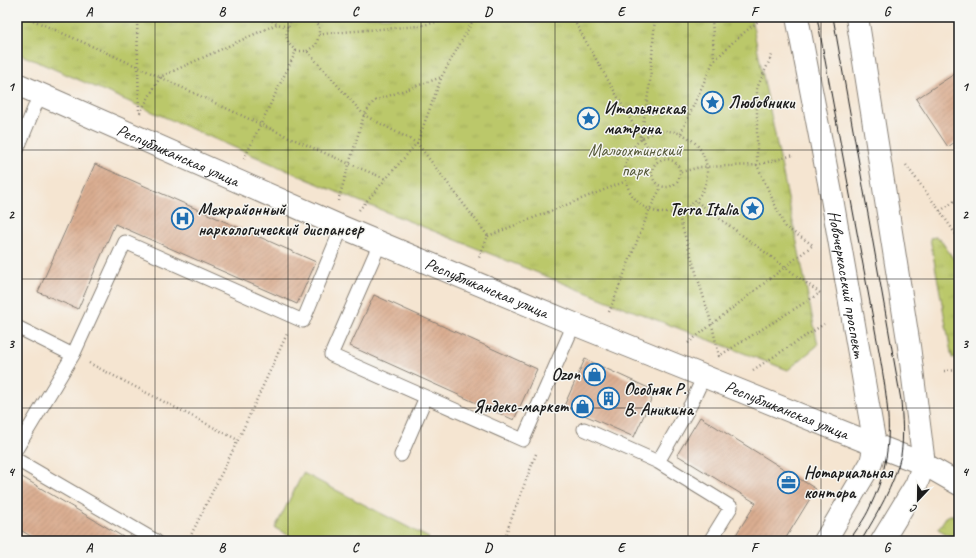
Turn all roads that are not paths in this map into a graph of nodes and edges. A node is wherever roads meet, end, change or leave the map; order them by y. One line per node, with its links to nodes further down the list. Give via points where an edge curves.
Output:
1 (797, 17): 14 (main road, Новочеркасский проспект)
2 (857, 17): 19 (main road)
3 (17, 84): 4 (main road, Республиканская улица)
4 (40, 94): 5 (lane); 6 (main road, Республиканская улица)
5 (17, 150)
6 (342, 227): 7 (main road, Республиканская улица); 10 (lane, via 303,321 125,242)
7 (380, 243): 8 (main road, Республиканская улица); 12 (lane, via 330,355)
8 (574, 324): 11 (main road, Республиканская улица); 12 (lane, via 523,440)
9 (17, 327): 10 (lane)
10 (73, 355): 15 (lane)
11 (704, 376): 14 (main road, Республиканская улица); 18 (lane)
12 (426, 397): 16 (lane)
13 (584, 429): 18 (lane)
14 (875, 445): 19 (main road, Республиканская улица); 23 (main road, Новочеркасский проспект, via 871,463)
15 (17, 448)
16 (401, 455)
17 (17, 460): 21 (lane)
18 (658, 462): 22 (lane, via 731,507)
19 (924, 464): 20 (main road, Республиканская улица); 24 (main road, via 916,485)
20 (959, 484)
21 (156, 541)
22 (710, 541)
23 (825, 541)
24 (882, 541)

